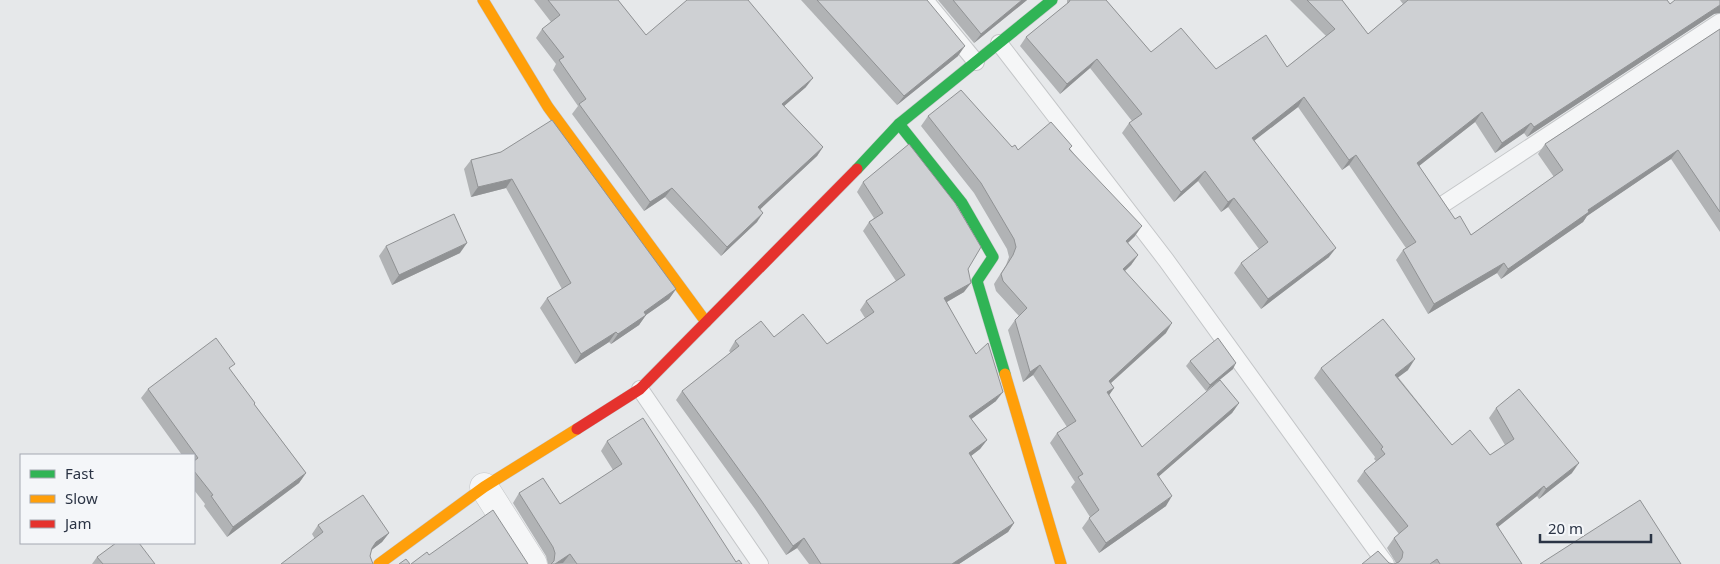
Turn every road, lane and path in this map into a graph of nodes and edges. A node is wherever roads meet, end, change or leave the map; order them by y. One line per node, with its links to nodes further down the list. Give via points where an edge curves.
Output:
1 (483, 0): 9 (street, via 548,107)
2 (925, 0): 6 (lane)
3 (1052, 0): 5 (street)
4 (1720, 22): 8 (lane)
5 (999, 43): 6 (street); 16 (lane, via 1166,260)
6 (976, 62): 7 (street)
7 (899, 124): 9 (street); 15 (street, via 962,203 993,257 976,281)
8 (1445, 203)
9 (706, 322): 10 (street)
10 (640, 389): 11 (street); 14 (lane)
11 (484, 487): 12 (street); 13 (street)
12 (379, 564)
13 (533, 564)
14 (760, 564)
15 (1061, 564)
16 (1386, 564)

